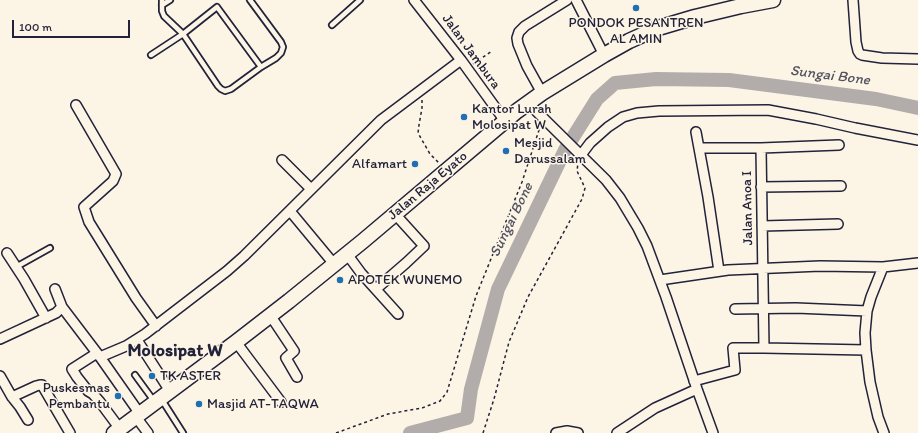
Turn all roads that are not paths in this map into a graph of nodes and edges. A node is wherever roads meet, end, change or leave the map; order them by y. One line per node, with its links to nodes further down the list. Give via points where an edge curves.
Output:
1 (170, 0): 10 (lane)
2 (250, 0): 18 (lane, via 283,47 276,58)
3 (360, 0): 12 (lane)
4 (414, 0): 17 (street, Jalan Jambura)
5 (567, 0): 19 (street, via 525,26 517,38 527,66)
6 (576, 0): 15 (street)
7 (773, 0): 9 (main road, Jalan Raja Eyato)
8 (853, 0): 16 (street, via 856,42 860,54 882,58)
9 (759, 1): 11 (main road, Jalan Raja Eyato)
10 (162, 3): 13 (lane, via 164,16)
11 (741, 3): 15 (main road, Jalan Raja Eyato, via 658,28)
12 (332, 25)
13 (182, 34): 14 (lane); 18 (lane, via 225,91); 18 (lane, via 217,7)
14 (151, 55)
15 (604, 55): 19 (main road, Jalan Raja Eyato)
16 (918, 59)
17 (461, 60): 22 (street, Jalan Jambura); 32 (street, via 382,120)
18 (261, 67)
19 (542, 93): 20 (main road, Jalan Raja Eyato)
20 (528, 103): 22 (main road, Jalan Raja Eyato); 28 (street)
21 (76, 105): 56 (street, via 116,174 113,182 84,207 86,215)
22 (505, 121): 34 (main road, Jalan Raja Eyato)
23 (696, 132): 26 (street)
24 (918, 140): 28 (street, via 768,110 659,111 623,117 608,127)
25 (839, 145): 27 (street)
26 (699, 148): 27 (street); 45 (street)
27 (761, 148): 31 (street, Jalan Anoa I)
28 (580, 154): 46 (street, via 620,198 647,246)
29 (282, 160): 32 (street)
30 (841, 186): 31 (street)
31 (761, 187): 36 (street, Jalan Anoa I)
32 (311, 189): 33 (street)
33 (290, 211): 41 (street); 56 (street, via 244,256)
34 (395, 214): 39 (main road, Jalan Raja Eyato); 48 (street, via 424,246)
35 (838, 224): 36 (street)
36 (762, 226): 44 (street, Jalan Anoa I)
37 (50, 248): 42 (lane)
38 (7, 253): 42 (street)
39 (347, 254): 41 (main road, Jalan Raja Eyato); 48 (street)
40 (918, 263): 43 (street)
41 (334, 264): 54 (main road, Jalan Raja Eyato)
42 (16, 267): 55 (street)
43 (883, 267): 44 (street); 52 (street)
44 (763, 268): 45 (street); 50 (street, Jalan Anoa I)
45 (720, 270): 46 (street)
46 (660, 280): 66 (street)
47 (55, 289): 49 (street)
48 (376, 289): 53 (street)
49 (62, 307): 55 (street); 62 (street)
50 (763, 308): 51 (street); 52 (street); 60 (street, Jalan Anoa I)
51 (735, 309)
52 (867, 311): 61 (street)
53 (398, 314)
54 (270, 315): 59 (main road, Jalan Raja Eyato); 65 (street, via 294,351 286,358)
55 (46, 318): 57 (street)
56 (156, 326): 58 (street)
57 (0, 339)
58 (137, 340): 62 (street); 68 (street)
59 (236, 342): 68 (main road, Jalan Raja Eyato); 69 (street)
60 (764, 348): 61 (street); 66 (street, via 733,348 734,370)
61 (866, 350): 81 (street, via 871,389)
62 (99, 355): 70 (street); 73 (street, via 72,369 88,391 100,402)
63 (135, 375): 68 (lane)
64 (0, 376): 67 (street)
65 (296, 377)
66 (695, 385): 72 (street, via 655,408); 80 (street)
67 (12, 397): 71 (street); 74 (street, via 42,385)
68 (162, 398): 70 (main road, Jalan Raja Eyato); 76 (lane)
69 (281, 402)
70 (138, 416): 73 (main road, Jalan Raja Eyato); 75 (street)
71 (28, 420)
72 (628, 430): 79 (street)
73 (117, 431)
74 (70, 433)
75 (148, 433)
76 (183, 433)
77 (556, 433): 78 (street, via 567,430)
78 (578, 433)
79 (617, 433)
80 (713, 433)
81 (884, 433)

